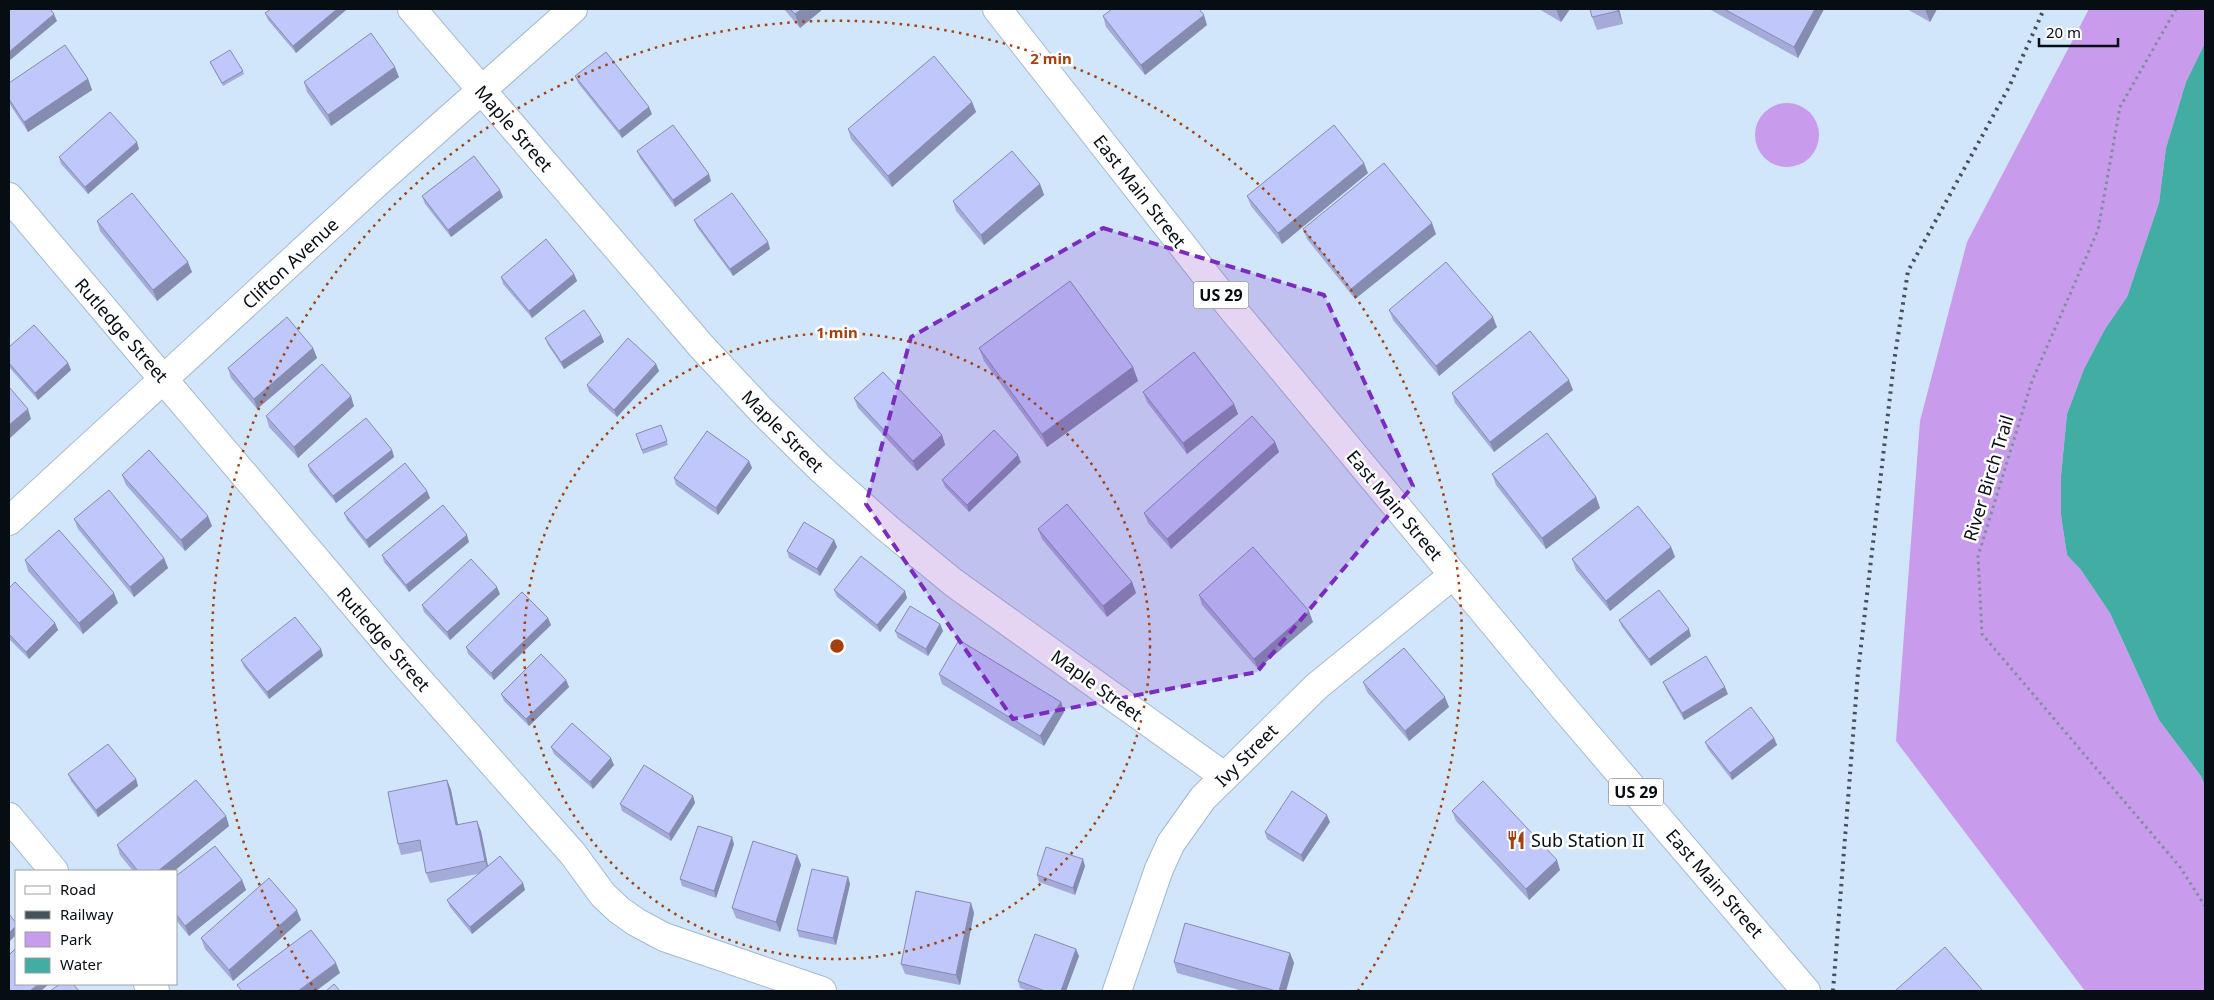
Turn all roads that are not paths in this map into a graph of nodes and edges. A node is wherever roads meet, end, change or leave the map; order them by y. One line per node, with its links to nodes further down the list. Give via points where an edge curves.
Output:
1 (412, 9): 4 (street, Maple Street)
2 (574, 9): 4 (street, Clifton Avenue)
3 (997, 9): 8 (street, East Main Street / US 29, via 1224,299)
4 (482, 90): 6 (street, Clifton Avenue); 9 (street, Maple Street, via 702,347 822,470 954,583)
5 (9, 197): 6 (street, Rutledge Street)
6 (164, 379): 7 (street, Clifton Avenue); 12 (street, Rutledge Street, via 402,661 619,910 664,936)
7 (9, 521)
8 (1453, 575): 9 (street, Ivy Street, via 1317,686); 14 (street, East Main Street / US 29)
9 (1224, 776): 13 (street, Ivy Street, via 1203,798 1171,843)
10 (9, 816): 11 (street)
11 (53, 870)
12 (822, 991)
13 (1117, 991)
14 (1806, 991)

